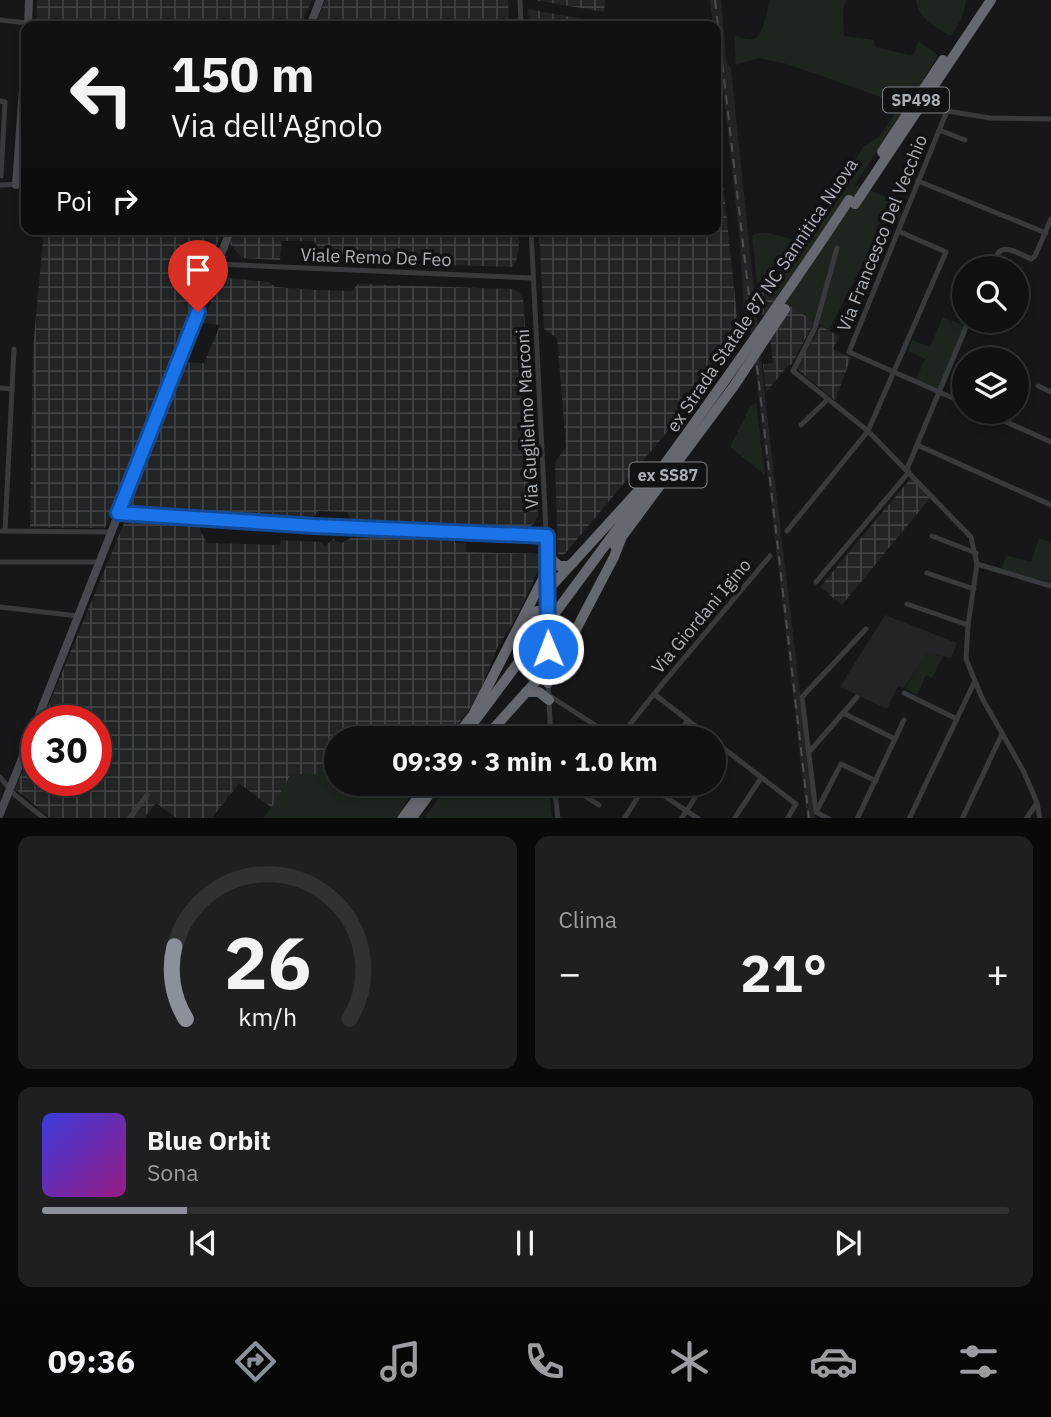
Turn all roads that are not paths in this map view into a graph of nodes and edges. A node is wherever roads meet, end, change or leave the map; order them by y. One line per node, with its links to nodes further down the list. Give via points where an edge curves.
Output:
1 (29, 0): 7 (street)
2 (320, 0): 8 (street)
3 (520, 0): 9 (street)
4 (984, 0): 21 (highway, ex Strada Statale 87 NC Sannitica Nuova / SP498)
5 (991, 0): 21 (highway, ex Strada Statale 87 NC Sannitica Nuova / ex SS87)
6 (0, 20): 10 (street)
7 (28, 21)
8 (312, 21)
9 (521, 21)
10 (21, 23)
11 (0, 101): 16 (street, via 5,102)
12 (21, 116): 20 (street)
13 (1051, 119): 14 (street, Via Francesco Del Vecchio, via 990,118 947,111)
14 (939, 130): 15 (street); 17 (street, Via Francesco Del Vecchio)
15 (965, 140)
16 (1, 176)
17 (918, 181): 23 (street, Via Francesco Del Vecchio); 24 (street)
18 (21, 184): 20 (street)
19 (0, 185): 20 (street)
20 (16, 185)
21 (852, 202): 50 (highway, ex Strada Statale 87 NC Sannitica Nuova / ex SS87, bridge); 60 (highway, ex Strada Statale 87 NC Sannitica Nuova / ex SS87, bridge, via 734,386)
22 (1051, 219): 24 (street)
23 (898, 230): 35 (street, Via Francesco Del Vecchio, via 849,352); 35 (street, via 946,252)
24 (1046, 233): 30 (street, via 1035,256)
25 (229, 235): 31 (street)
26 (531, 235): 32 (street, Via Guglielmo Marconi)
27 (836, 248): 42 (street, via 815,328 793,371)
28 (995, 256): 29 (street, via 1002,249)
29 (1025, 256)
30 (1029, 258)
31 (217, 264): 32 (street, Viale Remo De Feo); 55 (street)
32 (533, 278): 59 (street, Via Guglielmo Marconi)
33 (964, 333): 39 (street)
34 (14, 349): 38 (street)
35 (894, 372): 39 (street, Via Francesco Del Vecchio); 45 (street)
36 (1038, 386): 40 (street)
37 (0, 388): 38 (street)
38 (12, 389): 48 (street)
39 (939, 392): 41 (street, Via Francesco Del Vecchio); 49 (street)
40 (1051, 392)
41 (952, 398)
42 (827, 400): 44 (street); 45 (street)
43 (1011, 424): 46 (street)
44 (801, 425)
45 (868, 431): 51 (street); 57 (street)
46 (1051, 442)
47 (0, 443): 48 (street)
48 (10, 443): 53 (street)
49 (917, 445): 51 (street); 54 (street)
50 (676, 451): 65 (highway, bridge); 96 (highway, ex Strada Statale 87 NC Sannitica Nuova / ex SS87, bridge)
51 (908, 470): 62 (street, via 971,537); 71 (street)
52 (0, 475): 53 (street)
53 (9, 475): 56 (street)
54 (1051, 505)
55 (118, 513): 58 (street); 59 (street)
56 (2, 531): 58 (street)
57 (787, 531)
58 (111, 532): 67 (street)
59 (547, 536): 63 (street, Via Guglielmo Marconi)
60 (622, 536): 82 (highway); 97 (highway, ex Strada Statale 87 NC Sannitica Nuova / ex SS87)
61 (932, 536): 62 (street)
62 (976, 553): 68 (street)
63 (548, 556): 65 (highway, via 563,567); 69 (street, Via Guglielmo Marconi)
64 (769, 556): 89 (street, Via Giordani Igino)
65 (575, 561): 74 (highway)
66 (0, 562): 67 (street)
67 (99, 562): 79 (street)
68 (977, 564): 72 (street); 73 (street)
69 (548, 569): 74 (street, Via Guglielmo Marconi); 77 (highway)
70 (927, 573): 73 (street)
71 (817, 582)
72 (1051, 586)
73 (974, 589): 80 (street)
74 (547, 592): 78 (street, Via Guglielmo Marconi)
75 (907, 604): 80 (street)
76 (0, 607): 79 (street)
77 (525, 615): 78 (highway, via 537,611); 95 (highway)
78 (548, 615): 83 (street, Via Guglielmo Marconi)
79 (78, 616): 111 (street)
80 (968, 625): 85 (street, via 967,659)
81 (866, 629): 106 (street, via 802,697)
82 (573, 636): 83 (highway, via 567,643); 87 (highway)
83 (548, 645): 84 (street, Via Guglielmo Marconi)
84 (548, 668): 86 (highway); 87 (street, Via Guglielmo Marconi)
85 (974, 684): 92 (street); 104 (street)
86 (526, 692): 87 (highway); 98 (highway)
87 (549, 692): 99 (street, Via Guglielmo Marconi); 100 (street)
88 (904, 693): 92 (street)
89 (654, 694): 93 (street); 101 (street, Via Giordani Igino)
90 (857, 697): 91 (street)
91 (843, 713): 105 (street); 106 (street)
92 (957, 719): 138 (street)
93 (688, 720): 102 (street); 103 (street)
94 (904, 720): 105 (street)
95 (464, 726)
96 (471, 726)
97 (479, 726)
98 (496, 726)
99 (550, 726)
100 (599, 726)
101 (627, 726)
102 (684, 726)
103 (695, 726)
104 (1002, 734): 121 (street); 139 (street)
105 (895, 739): 110 (street)
106 (810, 751): 124 (street)
107 (727, 752): 109 (street)
108 (0, 777): 111 (street)
109 (761, 778): 134 (street); 135 (street, via 796,804)
110 (876, 781): 124 (street, via 841,764); 137 (street)
111 (10, 790): 125 (street); 127 (street)
112 (148, 795): 128 (street)
113 (419, 796): 129 (highway)
114 (428, 796): 126 (highway)
115 (431, 796): 126 (highway)
116 (555, 796): 130 (street)
117 (584, 796): 122 (street)
118 (638, 796): 131 (street)
119 (664, 796): 123 (street)
120 (696, 796): 123 (street)
121 (1037, 803): 140 (street); 141 (street)
122 (599, 806)
123 (686, 810): 132 (street); 133 (street)
124 (816, 812): 136 (street)
125 (0, 814)
126 (413, 815)
127 (45, 818)
128 (129, 818)
129 (402, 818)
130 (558, 818)
131 (624, 818)
132 (681, 818)
133 (699, 818)
134 (734, 818)
135 (787, 818)
136 (829, 818)
137 (857, 818)
138 (909, 818)
139 (962, 818)
140 (1026, 818)
141 (1040, 818)

